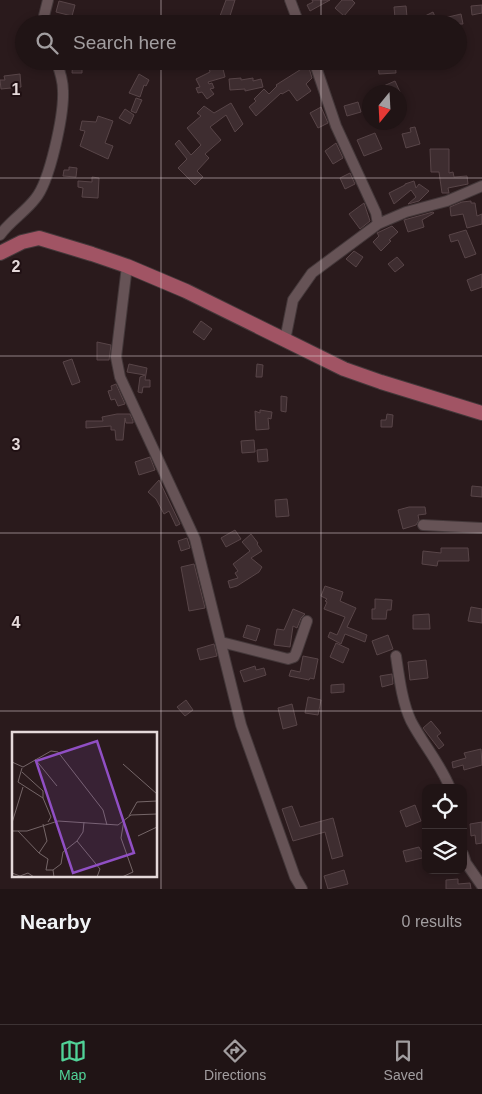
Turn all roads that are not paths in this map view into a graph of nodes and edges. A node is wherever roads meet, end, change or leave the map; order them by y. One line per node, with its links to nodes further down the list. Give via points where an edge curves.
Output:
1 (48, 0): 3 (street)
2 (290, 0): 4 (street)
3 (44, 15)
4 (296, 15)
5 (59, 70): 9 (street, via 63,93 58,139 42,188)
6 (317, 70): 8 (street, via 336,126)
7 (482, 186): 8 (street)
8 (378, 224): 12 (street, via 312,272 292,300)
9 (0, 235)
10 (0, 253): 11 (main road, via 39,238)
11 (127, 266): 12 (main road); 17 (street, via 116,357 120,377 195,539)
12 (285, 340): 13 (main road, via 344,369)
13 (482, 413)
14 (423, 525): 15 (street)
15 (482, 528)
16 (307, 621): 17 (street, via 296,653 288,659)
17 (220, 642): 22 (street, via 241,725)
18 (396, 656): 19 (street, via 410,720)
19 (449, 784)
20 (467, 864): 21 (street)
21 (482, 886)
22 (302, 889)

